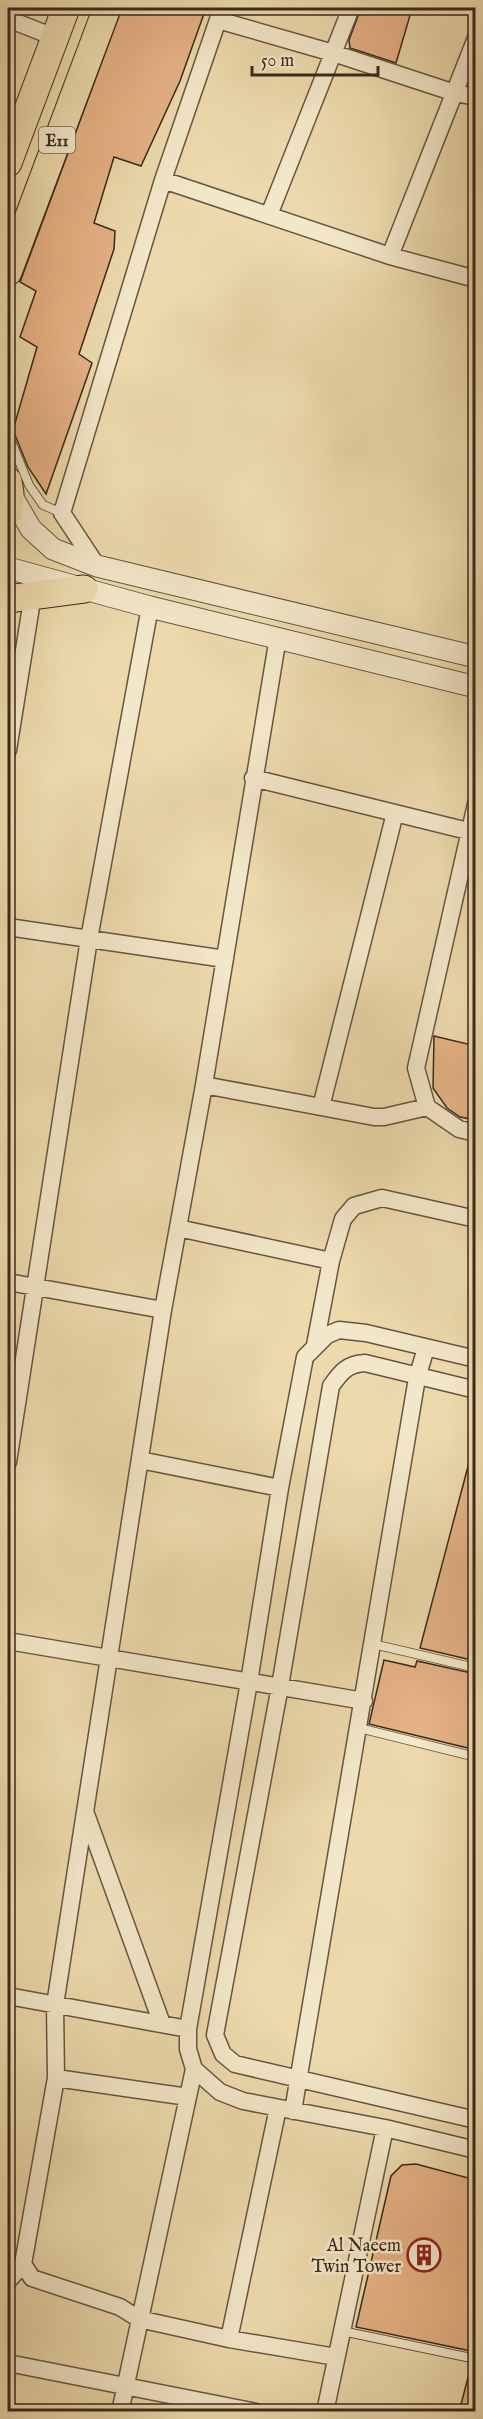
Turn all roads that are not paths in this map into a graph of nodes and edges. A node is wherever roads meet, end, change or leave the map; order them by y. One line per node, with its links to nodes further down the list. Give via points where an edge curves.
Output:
1 (66, 8): 6 (main road, E11)
2 (107, 8): 15 (main road, E11)
3 (351, 8): 8 (street)
4 (220, 14): 8 (street); 12 (street)
5 (8, 20): 6 (street)
6 (54, 37): 11 (main road, E11)
7 (476, 38): 9 (street)
8 (333, 53): 9 (street); 13 (street)
9 (455, 93): 10 (street); 14 (street)
10 (476, 98)
11 (8, 163)
12 (163, 180): 13 (street); 19 (street)
13 (269, 215): 14 (street)
14 (390, 256): 16 (street)
15 (8, 272)
16 (476, 279)
17 (8, 434): 19 (lane, via 28,485 43,505)
18 (8, 496): 20 (street, via 32,529 53,549)
19 (62, 513): 20 (street)
20 (97, 566): 26 (street)
21 (8, 568): 22 (street)
22 (84, 589): 23 (main road); 24 (street)
23 (20, 596): 28 (street)
24 (150, 607): 25 (street); 34 (street)
25 (278, 637): 27 (street); 29 (street)
26 (476, 657)
27 (476, 687)
28 (8, 750)
29 (253, 778): 31 (street); 35 (street)
30 (476, 804): 32 (street)
31 (395, 813): 32 (street); 37 (street)
32 (472, 832): 38 (street, via 416,1068)
33 (8, 927): 34 (street)
34 (89, 939): 35 (street); 44 (street)
35 (225, 959): 36 (street)
36 (204, 1085): 37 (street); 41 (street)
37 (321, 1107): 38 (street, via 384,1117)
38 (427, 1107): 39 (street, via 459,1129)
39 (476, 1133)
40 (476, 1219): 42 (street, via 382,1198 370,1201 354,1206 343,1219)
41 (178, 1228): 42 (street); 45 (street)
42 (331, 1261): 46 (street)
43 (8, 1282): 44 (street)
44 (35, 1287): 45 (street); 52 (street)
45 (163, 1310): 51 (street)
46 (315, 1345): 47 (street, via 339,1330); 53 (street, via 304,1357 299,1377)
47 (426, 1348): 48 (street); 49 (street)
48 (476, 1359)
49 (417, 1378): 50 (street); 55 (street); 59 (street, via 356,1364 346,1367 331,1386)
50 (476, 1390)
51 (140, 1460): 53 (street); 56 (street)
52 (8, 1462)
53 (280, 1488): 58 (street)
54 (8, 1641): 56 (street)
55 (373, 1644): 57 (lane); 60 (street)
56 (110, 1659): 58 (street); 63 (street)
57 (476, 1668)
58 (249, 1682): 59 (street); 67 (street)
59 (280, 1686): 60 (street); 70 (street, via 215,2035 223,2054 235,2064)
60 (364, 1701): 61 (street)
61 (359, 1728): 62 (lane); 70 (street)
62 (476, 1756)
63 (85, 1813): 65 (street); 66 (street)
64 (8, 1996): 65 (street)
65 (55, 2005): 66 (street); 69 (street)
66 (162, 2024): 67 (street)
67 (188, 2029): 68 (street)
68 (194, 2069): 71 (street); 72 (street, via 220,2092)
69 (56, 2078): 71 (street); 76 (street)
70 (299, 2078): 72 (street); 73 (street)
71 (188, 2097): 78 (street)
72 (285, 2109): 74 (street); 80 (street)
73 (476, 2120)
74 (385, 2128): 75 (street); 79 (street)
75 (476, 2150)
76 (23, 2264): 77 (street); 78 (street, via 32,2278 120,2307)
77 (8, 2281)
78 (139, 2319): 80 (street); 84 (street)
79 (342, 2331): 81 (street); 82 (lane)
80 (229, 2339): 81 (street)
81 (336, 2357): 87 (street)
82 (476, 2359)
83 (8, 2363): 84 (street)
84 (125, 2386): 85 (street); 86 (street)
85 (120, 2412)
86 (256, 2412)
87 (325, 2412)

